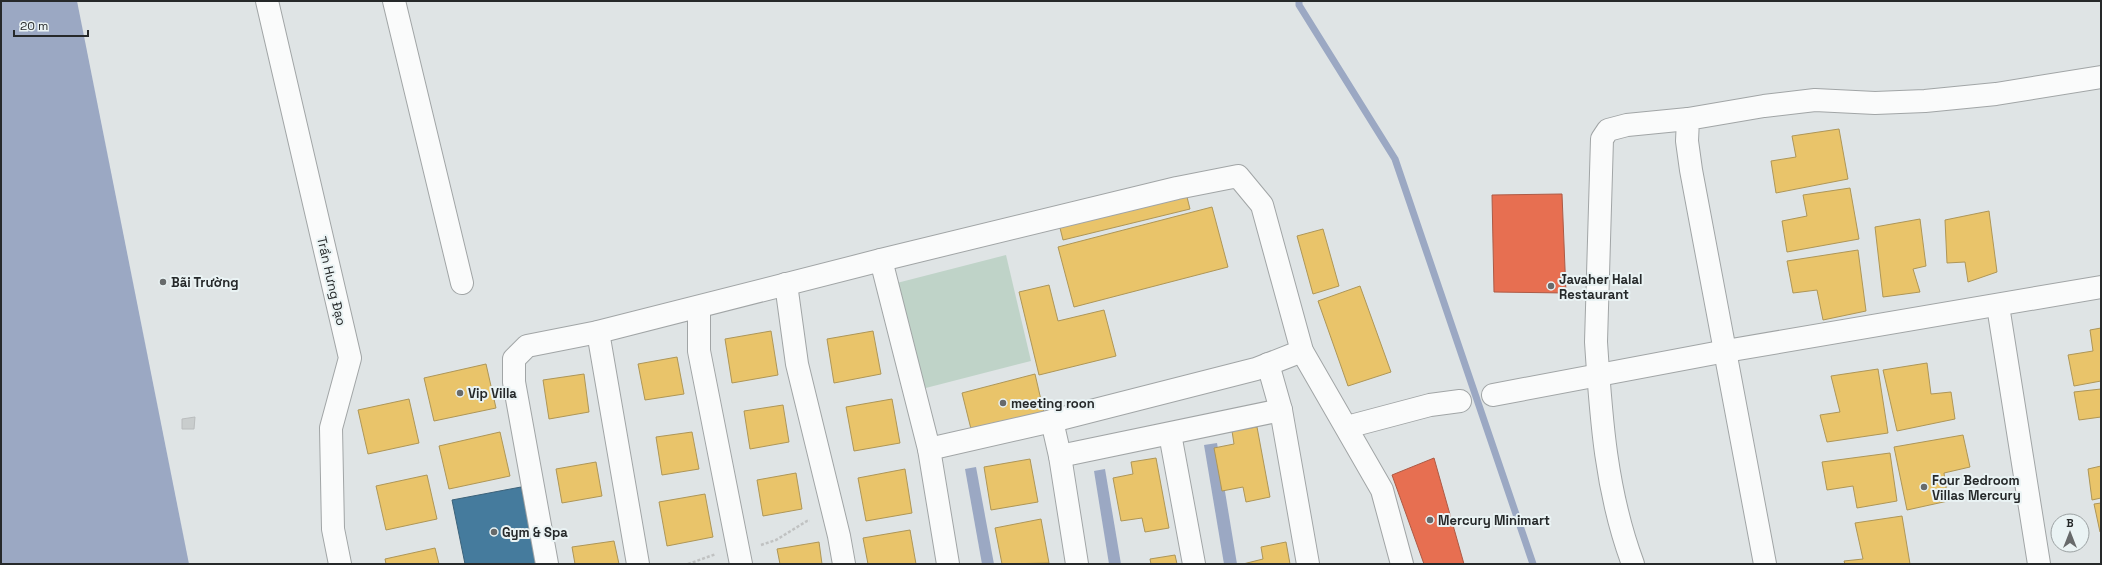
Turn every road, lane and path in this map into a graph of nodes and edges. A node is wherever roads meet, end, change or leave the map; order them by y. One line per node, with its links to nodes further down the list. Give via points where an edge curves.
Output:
1 (267, 1): 26 (street, Trần Hưng Đạo, via 350,358 331,428 333,529)
2 (394, 1): 6 (street)
3 (2101, 77): 4 (street, via 1996,94 1925,101 1815,100)
4 (1688, 119): 13 (street, via 1687,141 1691,170); 15 (street, via 1627,125 1608,130 1602,139 1596,342)
5 (881, 260): 7 (street); 12 (street, via 1177,188 1238,176 1262,205); 22 (street)
6 (462, 283)
7 (786, 284): 10 (street); 24 (street, via 797,364)
8 (2101, 287): 9 (street)
9 (1998, 306): 13 (street); 37 (street)
10 (699, 307): 11 (street); 25 (street, via 699,351)
11 (598, 332): 27 (street, via 527,346 514,359 514,382); 28 (street)
12 (1302, 351): 14 (street); 20 (street)
13 (1726, 351): 15 (street); 36 (street)
14 (1268, 364): 18 (street); 19 (street)
15 (1598, 376): 16 (street); 35 (street, via 1604,445 1621,532)
16 (1493, 395)
17 (1460, 401): 20 (street, via 1430,405)
18 (1281, 410): 21 (street); 33 (street)
19 (1052, 421): 22 (street); 23 (street)
20 (1347, 427): 34 (street, via 1382,490)
21 (1170, 434): 23 (street); 32 (street)
22 (929, 449): 30 (street)
23 (1060, 456): 31 (street)
24 (836, 525): 25 (path, via 826,521 807,521); 29 (street)
25 (740, 558)
26 (340, 564)
27 (547, 564)
28 (638, 564)
29 (844, 564)
30 (948, 564)
31 (1077, 564)
32 (1194, 564)
33 (1308, 564)
34 (1402, 564)
35 (1633, 564)
36 (1765, 564)
37 (2039, 564)

